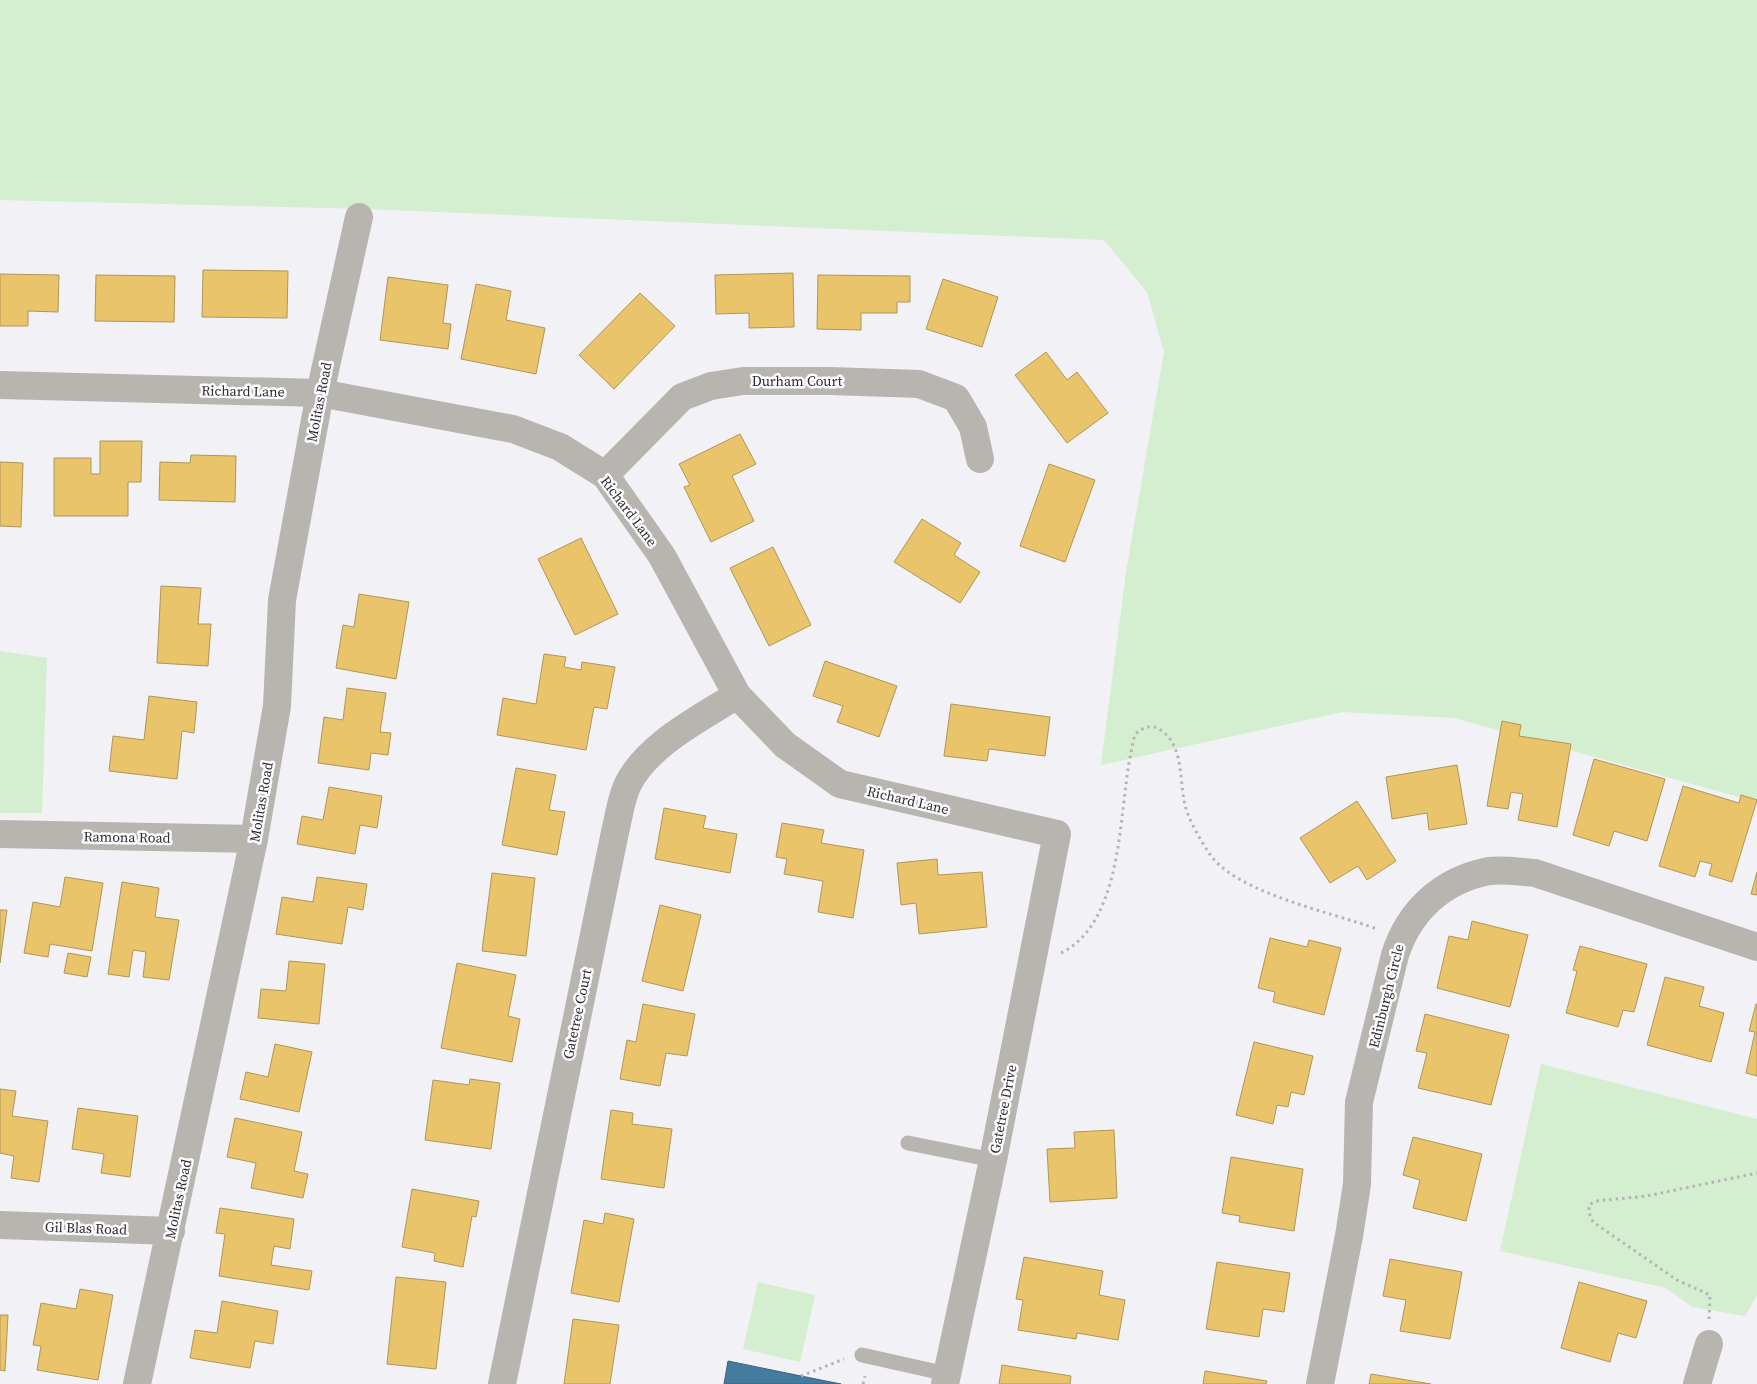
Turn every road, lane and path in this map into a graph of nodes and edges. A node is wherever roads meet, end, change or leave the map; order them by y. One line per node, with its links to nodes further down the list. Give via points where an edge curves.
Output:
1 (359, 217): 3 (street, Molitas Road)
2 (0, 385): 3 (street, Richard Lane)
3 (320, 393): 5 (street, Richard Lane, via 513,429 560,447); 9 (street, Molitas Road, via 282,600 277,706)
4 (980, 459): 5 (street, Durham Court, via 973,427 956,398 918,384 743,381 711,386 682,397)
5 (605, 476): 6 (street, Richard Lane, via 662,556)
6 (737, 696): 8 (street, Richard Lane, via 785,745 840,784); 23 (street, Gatetree Court, via 659,747 634,772 627,786)
7 (0, 834): 9 (street, Ramona Road)
8 (1057, 834): 12 (street, Gatetree Drive)
9 (254, 839): 17 (street, Molitas Road)
10 (1400, 938): 11 (street, Edinburgh Circle, via 1418,910 1433,896 1475,875 1504,870 1535,873); 12 (path, via 1264,891 1220,866 1207,850 1186,806 1173,742 1158,728 1150,726 1135,734 1116,860 1092,926 1082,940); 24 (street, Edinburgh Circle, via 1359,1102 1357,1184)
11 (1757, 947)
12 (1031, 967): 14 (street, Gatetree Drive)
13 (908, 1143): 14 (lane)
14 (992, 1160): 21 (street, Gatetree Drive)
15 (1757, 1172): 18 (path, via 1647,1196 1596,1201 1589,1206 1593,1222 1677,1280 1710,1294)
16 (0, 1225): 17 (street, Gil Blas Road)
17 (171, 1231): 22 (street, Molitas Road)
18 (1709, 1344): 25 (street)
19 (862, 1354): 20 (path); 21 (lane)
20 (801, 1376)
21 (946, 1379)
22 (137, 1384)
23 (502, 1384)
24 (1320, 1384)
25 (1697, 1384)

